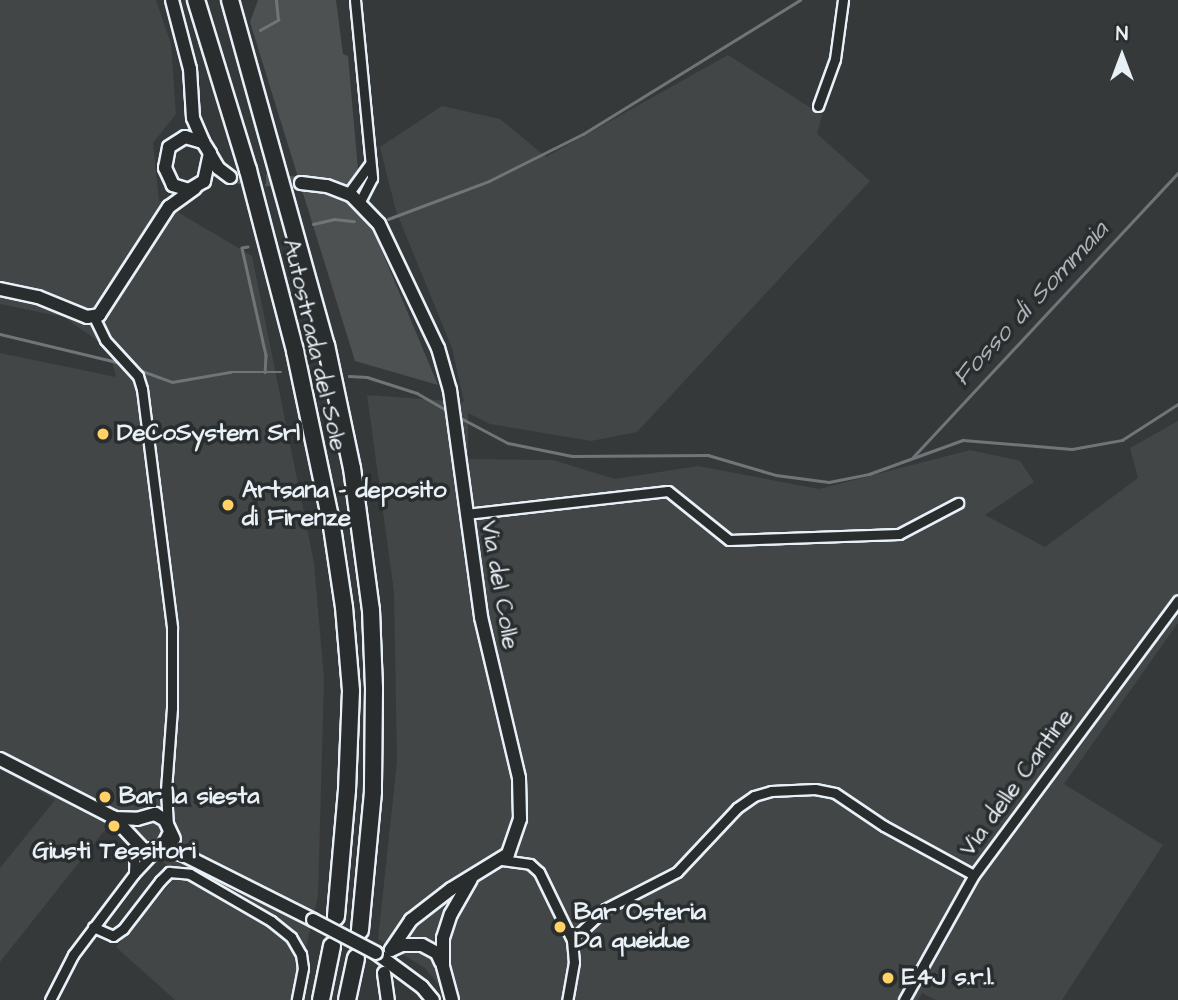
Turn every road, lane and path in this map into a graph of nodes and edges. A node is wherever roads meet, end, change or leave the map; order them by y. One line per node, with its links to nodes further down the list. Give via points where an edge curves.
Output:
1 (172, 0): 9 (main road, via 190,69)
2 (196, 0): 35 (highway, Autostrada del Sole, via 248,170 295,351 332,527 351,691)
3 (225, 0): 7 (highway, Autostrada del Sole)
4 (230, 0): 7 (highway, Autostrada del Sole)
5 (355, 0): 12 (street)
6 (843, 0): 8 (street, via 835,60)
7 (255, 90): 37 (highway, Autostrada del Sole, via 338,395 371,610 373,792)
8 (818, 106)
9 (193, 117): 10 (main road); 11 (main road)
10 (178, 139): 11 (main road, via 191,136); 13 (main road, via 167,153)
11 (206, 148): 15 (main road); 15 (main road, via 218,168 230,177)
12 (371, 158): 16 (street, via 364,176); 17 (street, via 371,186)
13 (169, 180): 15 (main road, via 183,190); 18 (main road)
14 (301, 183): 16 (main road)
15 (200, 184): 18 (main road)
16 (348, 194): 17 (main road)
17 (360, 202): 22 (main road, Via del Colle, via 384,235 438,348 450,390)
18 (169, 207): 20 (main road, via 110,301)
19 (0, 289): 20 (main road)
20 (94, 317): 27 (street, via 105,340 138,376 142,389 172,628 166,776)
21 (958, 503): 22 (street, via 899,534 729,540 668,491)
22 (466, 514): 31 (main road, Via del Colle, via 481,617 519,778 517,834)
23 (1178, 600): 33 (street, Via delle Cantine)
24 (0, 760): 25 (main road)
25 (113, 817): 26 (main road); 28 (main road)
26 (137, 819): 27 (main road, via 155,814); 28 (main road)
27 (169, 829): 29 (main road); 30 (main road)
28 (134, 840): 29 (main road, via 144,850); 32 (street)
29 (159, 849): 30 (main road); 32 (street)
30 (184, 855): 48 (main road, bridge, via 376,953)
31 (502, 860): 34 (main road); 38 (street, via 530,864 540,872)
32 (134, 874): 36 (street)
33 (974, 875): 38 (street, via 884,826 835,793 771,791 737,808 677,872 605,909); 51 (street, Via delle Cantine)
34 (472, 879): 41 (main road, via 446,926); 41 (main road, via 411,920 391,950 422,945 437,953)
35 (336, 917)
36 (93, 928): 43 (street); 44 (street, via 113,936 159,881 169,873 190,874 291,937 303,968)
37 (360, 930)
38 (572, 940): 50 (street, via 575,962)
39 (332, 946): 45 (highway)
40 (356, 958): 46 (highway)
41 (443, 965): 49 (main road)
42 (384, 972): 47 (main road)
43 (50, 1000)
44 (297, 1000)
45 (321, 1000)
46 (347, 1000)
47 (387, 1000)
48 (433, 1000)
49 (452, 1000)
50 (567, 1000)
51 (904, 1000)

